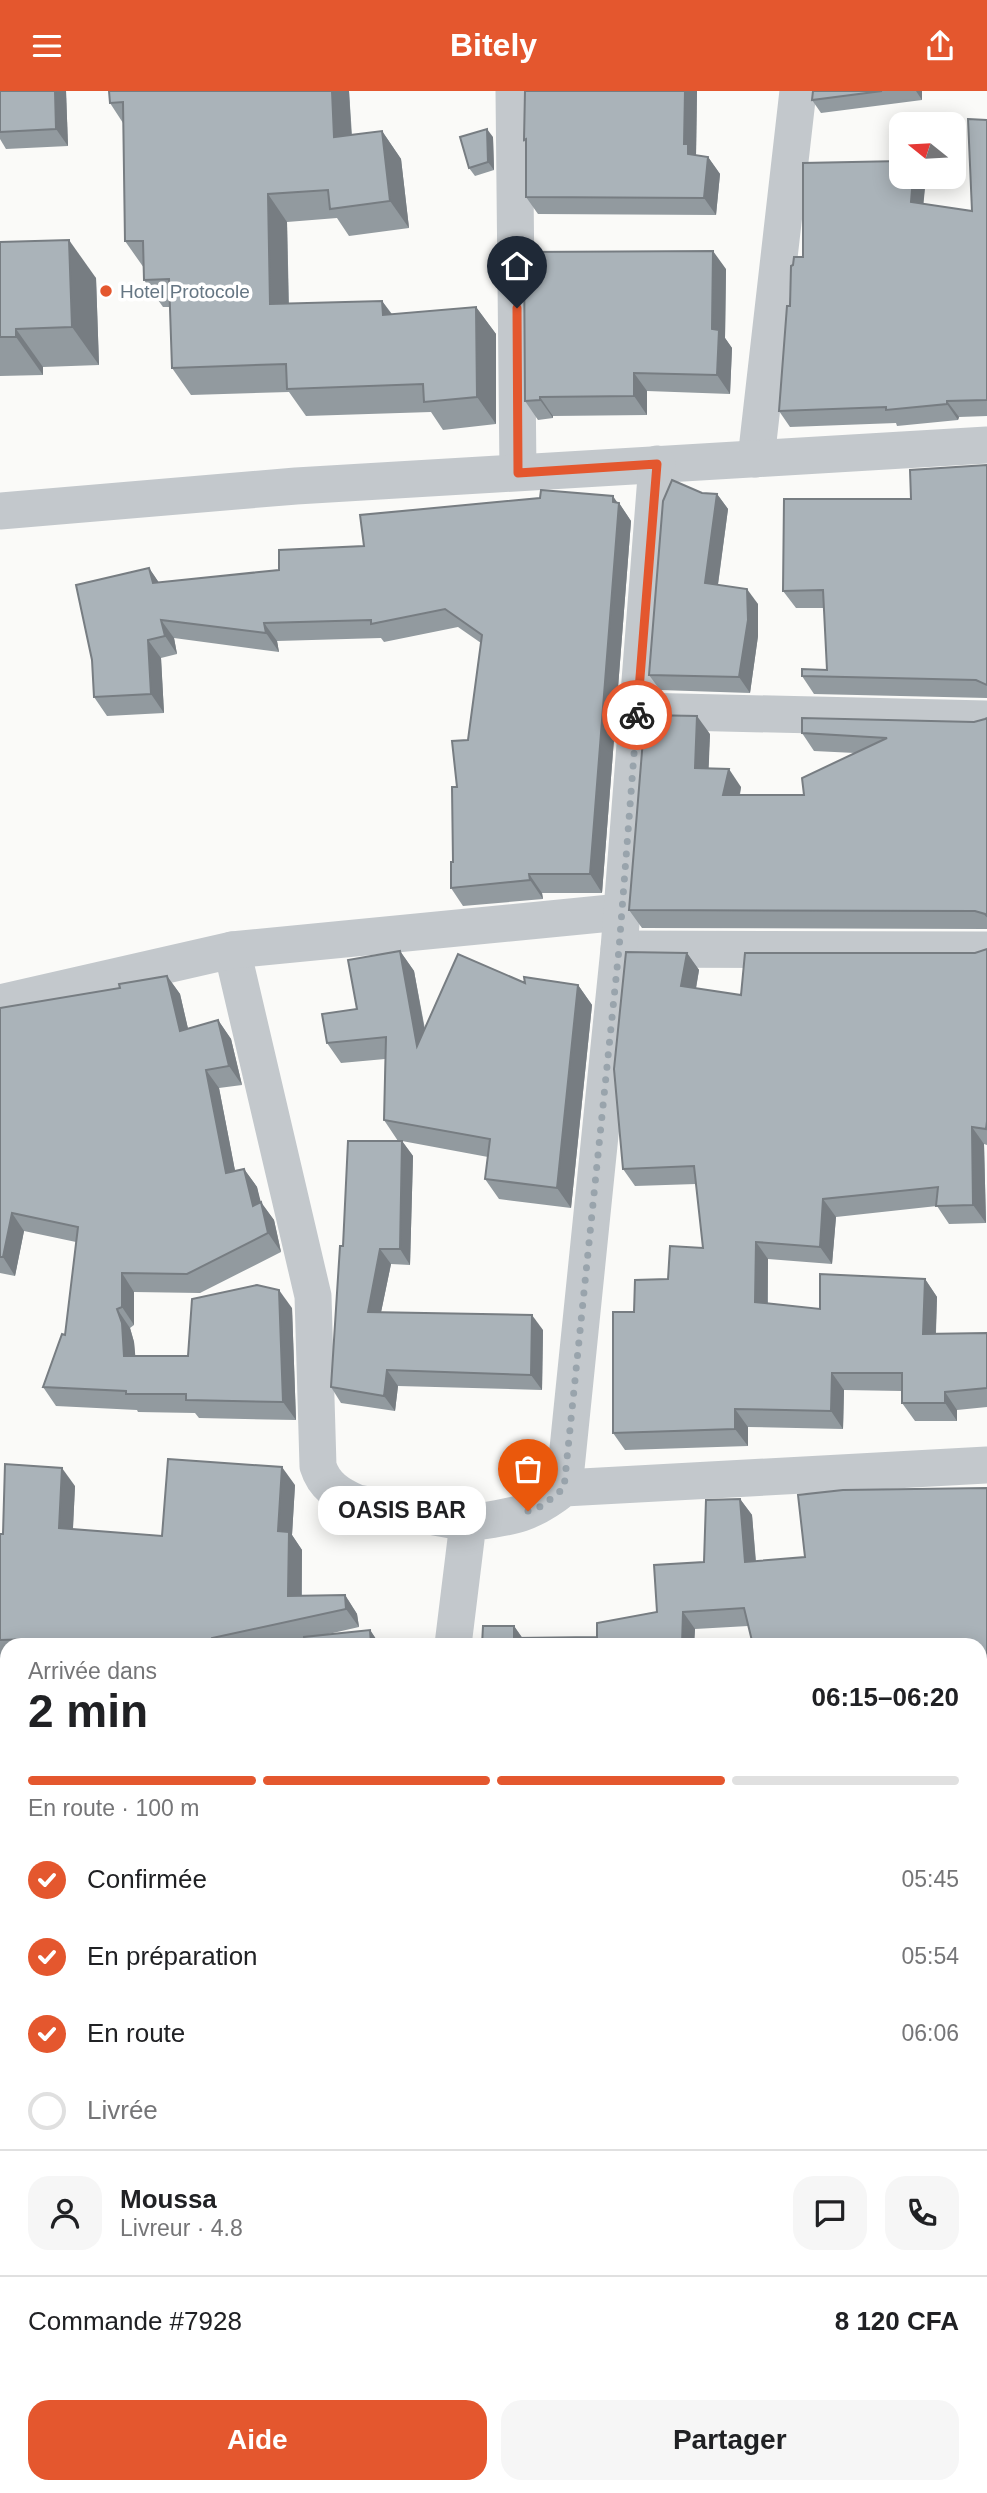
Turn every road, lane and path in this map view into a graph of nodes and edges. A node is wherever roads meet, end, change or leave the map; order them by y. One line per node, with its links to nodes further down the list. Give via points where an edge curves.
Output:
1 (514, 91): 6 (street)
2 (798, 91): 4 (street)
3 (987, 446): 4 (street)
4 (755, 459): 5 (street)
5 (657, 464): 6 (street); 8 (street)
6 (518, 473): 7 (street)
7 (0, 511)
8 (638, 711): 9 (street); 10 (street)
9 (987, 719)
10 (621, 912): 11 (street); 12 (street)
11 (619, 949): 13 (street); 16 (street)
12 (232, 950): 14 (street); 17 (street, via 313,1296 320,1476 356,1503)
13 (987, 950)
14 (0, 1003)
15 (987, 1465): 16 (street)
16 (564, 1488): 17 (street, via 542,1506 513,1517)
17 (468, 1523): 18 (street)
18 (454, 1638)

